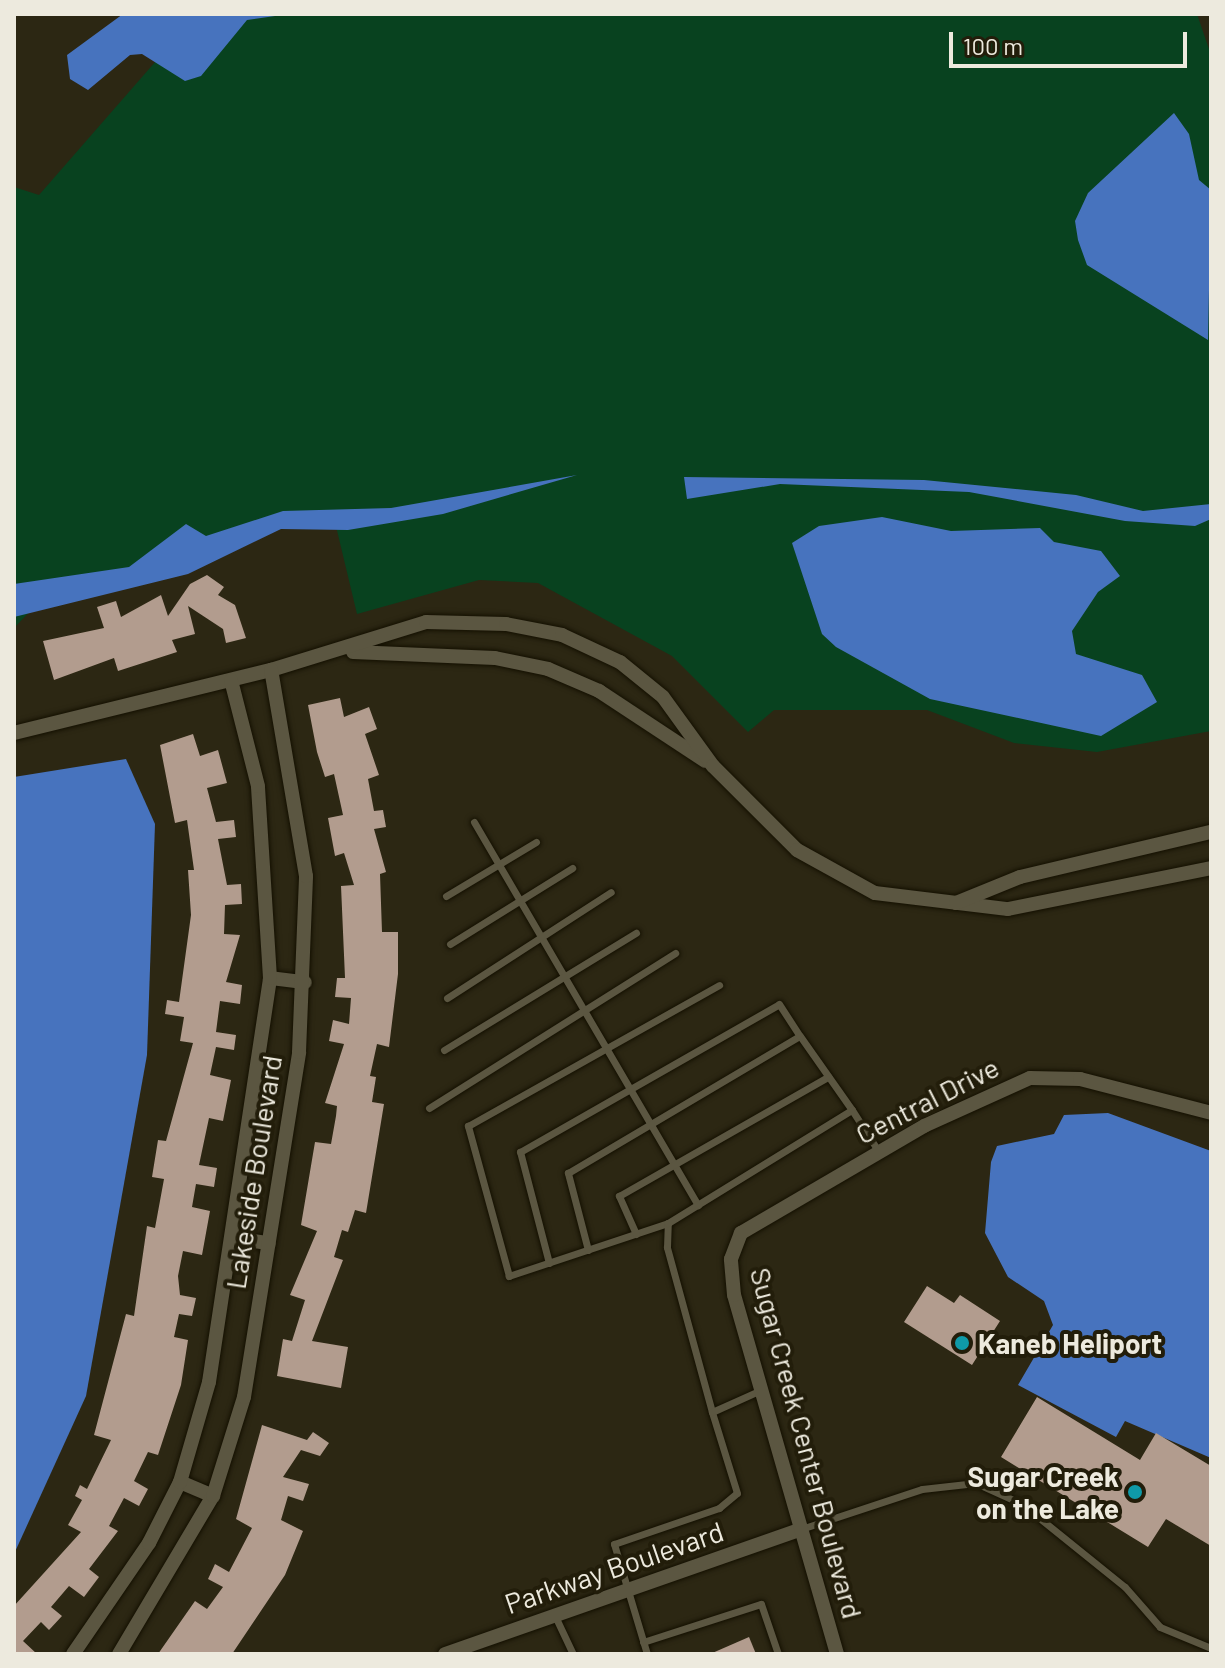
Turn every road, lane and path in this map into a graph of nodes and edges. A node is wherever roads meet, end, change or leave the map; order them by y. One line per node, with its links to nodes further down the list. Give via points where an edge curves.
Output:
1 (340, 652): 2 (street); 5 (street, via 480,657 548,669 599,691); 5 (street, via 426,622 506,624 562,635 620,662 663,697)
2 (271, 670): 3 (street); 22 (street, Lakeside Boulevard, via 306,876)
3 (231, 680): 4 (street); 21 (street, Lakeside Boulevard, via 260,802)
4 (14, 733)
5 (713, 766): 15 (street, via 831,875 875,893)
6 (474, 822): 9 (lane)
7 (1211, 832): 15 (street, via 1020,877)
8 (536, 842): 9 (lane)
9 (498, 864): 13 (lane); 14 (lane)
10 (572, 868): 14 (lane)
11 (1211, 868): 15 (street, via 1008,909)
12 (611, 892): 17 (lane)
13 (446, 896)
14 (519, 900): 17 (lane); 18 (lane)
15 (952, 905)
16 (636, 933): 20 (lane)
17 (540, 936): 20 (lane); 24 (lane)
18 (450, 944)
19 (675, 953): 25 (lane)
20 (563, 974): 25 (lane); 27 (lane)
21 (270, 978): 22 (street); 40 (street, Lakeside Boulevard)
22 (305, 982): 41 (street, Lakeside Boulevard)
23 (719, 985): 28 (lane)
24 (447, 998)
25 (583, 1008): 28 (lane); 31 (lane)
26 (800, 1036): 29 (lane); 30 (lane, via 779,1004); 34 (lane)
27 (444, 1050)
28 (608, 1051): 30 (lane); 44 (lane, via 468,1126 509,1276)
29 (828, 1077): 32 (lane); 36 (lane)
30 (630, 1089): 34 (lane); 44 (lane, via 520,1152)
31 (429, 1108)
32 (852, 1110): 35 (lane); 37 (lane)
33 (1211, 1113): 35 (street, Central Drive, via 1080,1079 1030,1078)
34 (653, 1128): 36 (lane); 43 (lane, via 568,1173)
35 (879, 1152): 42 (street, Central Drive, via 750,1225)
36 (673, 1162): 37 (lane); 39 (lane, via 619,1196)
37 (698, 1205): 38 (lane)
38 (668, 1223): 39 (lane); 46 (lane, via 667,1247)
39 (636, 1234): 43 (lane)
40 (232, 1238): 41 (street); 47 (street, Lakeside Boulevard, via 209,1382)
41 (269, 1243): 48 (street, Lakeside Boulevard, via 244,1397)
42 (734, 1244): 45 (street, Sugar Creek Center Boulevard, via 732,1286)
43 (588, 1250): 44 (lane)
44 (549, 1263)
45 (761, 1390): 46 (lane); 49 (street, Sugar Creek Center Boulevard)
46 (712, 1412): 50 (lane, via 737,1493 719,1508 614,1544)
47 (180, 1482): 48 (street); 54 (street, Lakeside Boulevard, via 149,1543)
48 (213, 1496): 55 (street, Lakeside Boulevard)
49 (801, 1529): 50 (street, Parkway Boulevard); 53 (lane, via 922,1489 976,1483 1022,1504 1125,1587 1160,1627); 60 (street, Sugar Creek Center Boulevard)
50 (626, 1592): 51 (street, Parkway Boulevard); 52 (lane)
51 (555, 1616): 56 (street, Parkway Boulevard); 57 (lane)
52 (643, 1642): 58 (lane); 59 (lane, via 761,1604)
53 (1211, 1648)
54 (73, 1654)
55 (119, 1654)
56 (445, 1654)
57 (573, 1654)
58 (647, 1654)
59 (778, 1654)
60 (837, 1654)

